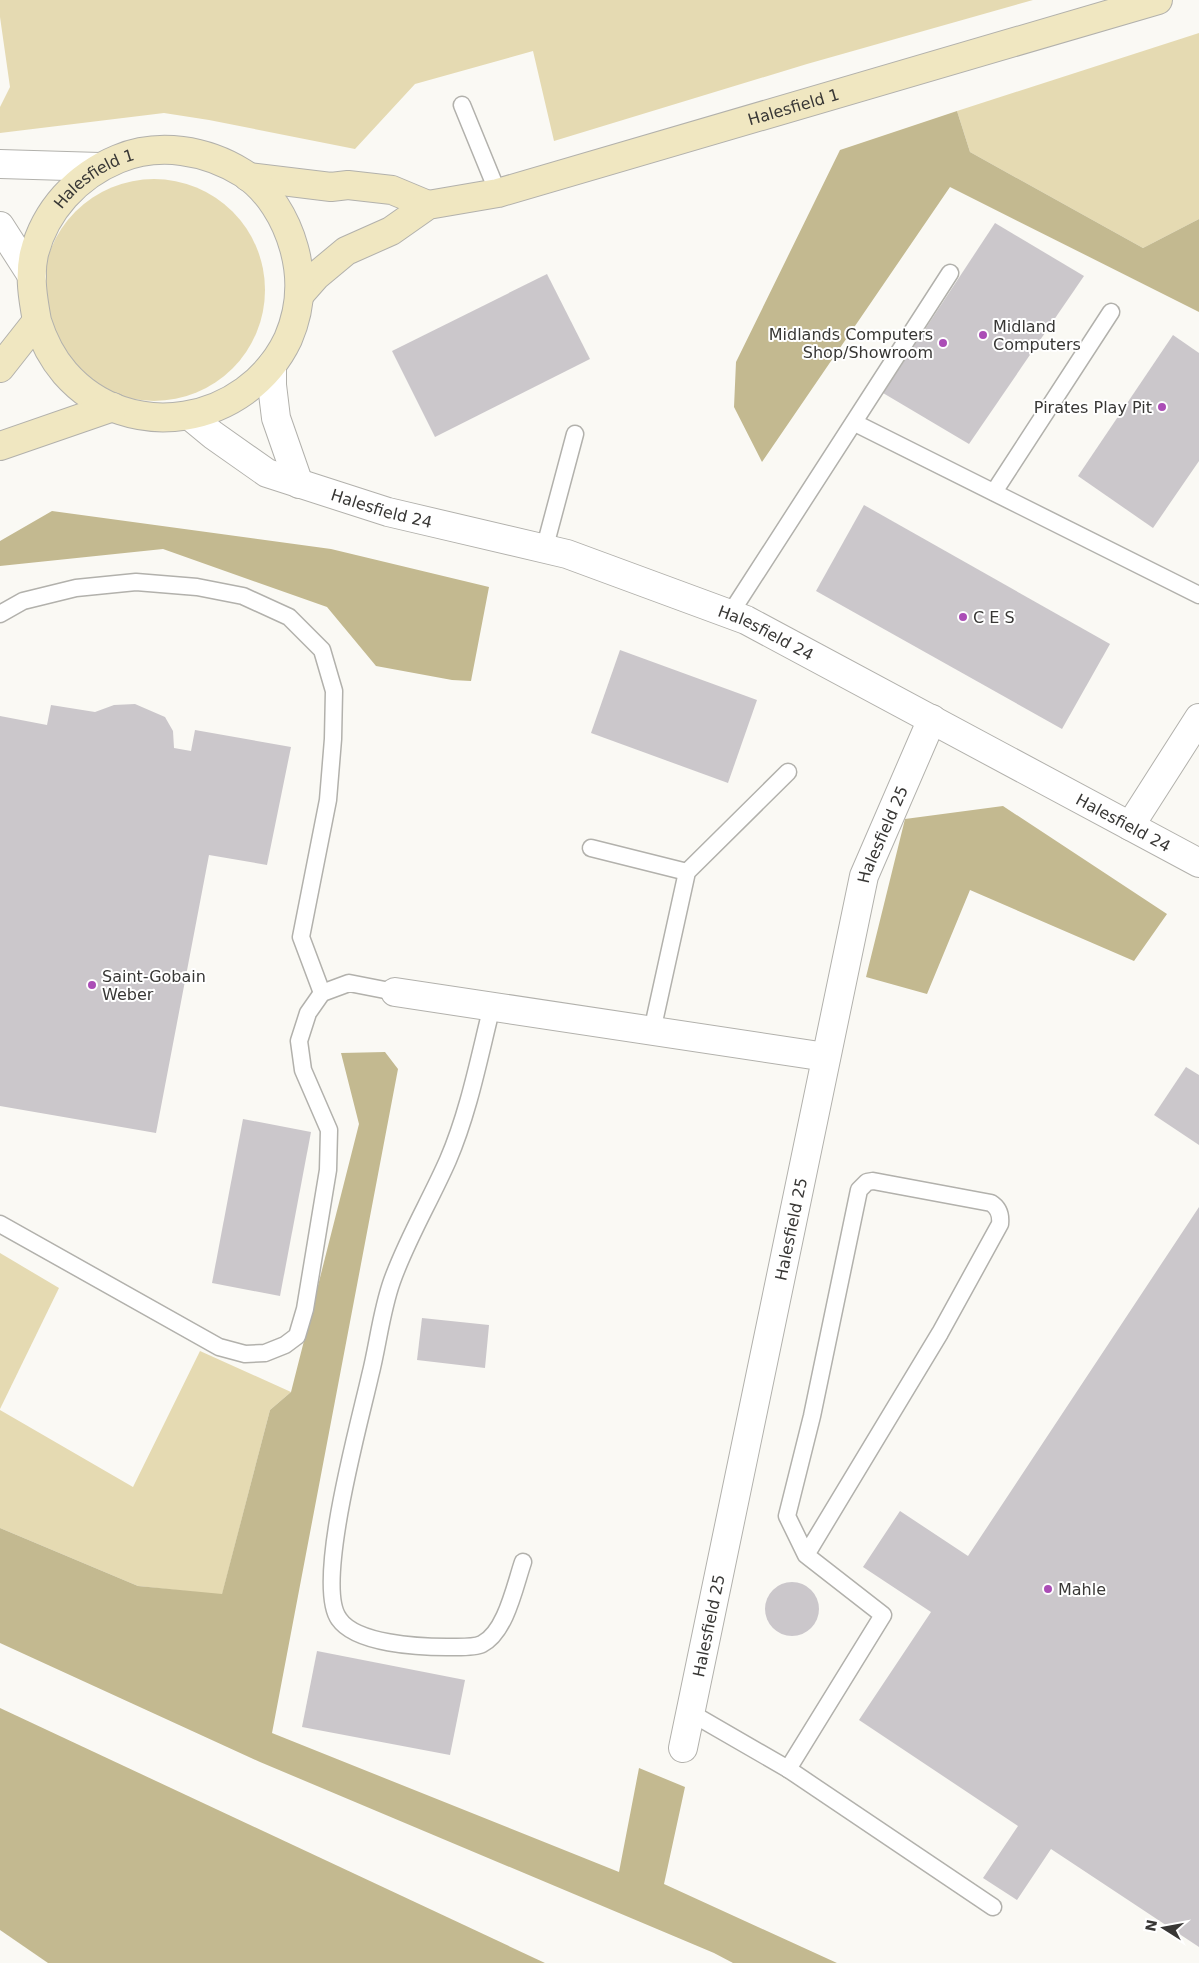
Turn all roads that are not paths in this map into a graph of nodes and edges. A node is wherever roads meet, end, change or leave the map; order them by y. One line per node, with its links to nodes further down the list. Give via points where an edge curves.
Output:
1 (1158, 0): 6 (street, Halesfield 1)
2 (462, 105): 6 (lane)
3 (0, 164): 4 (street)
4 (100, 166): 5 (street, Halesfield 1, via 142,151 187,151 216,159); 10 (street, Halesfield 1, via 80,180 52,213 34,254)
5 (248, 177): 7 (street, Halesfield 1, via 392,190); 11 (street, Halesfield 1, via 279,211 289,230 300,273)
6 (498, 194): 7 (street, Halesfield 1)
7 (428, 205): 11 (street, Halesfield 1, via 391,231 346,251)
8 (0, 226): 10 (street)
9 (950, 273): 18 (lane)
10 (32, 276): 13 (street, Halesfield 1)
11 (301, 293): 14 (street, Halesfield 1, via 291,332)
12 (1111, 312): 22 (lane)
13 (37, 321): 15 (street); 16 (street, Halesfield 1, via 44,340 65,372 79,386)
14 (272, 365): 17 (street, Halesfield 1, via 259,380 235,398); 21 (street, via 276,418)
15 (0, 368)
16 (113, 407): 17 (street, Halesfield 1, via 151,417); 20 (street)
17 (190, 416): 21 (street, Halesfield 24, via 267,472)
18 (855, 423): 22 (lane); 26 (lane)
19 (575, 434): 23 (lane)
20 (0, 446)
21 (299, 484): 23 (street, Halesfield 24, via 388,512)
22 (994, 492): 24 (lane)
23 (544, 550): 26 (street, Halesfield 24, via 567,554)
24 (1199, 595)
25 (0, 614): 35 (lane, via 23,601 76,588 136,582 197,587 243,596 289,617 322,650 334,691 333,739 328,800 301,937)
26 (730, 614): 28 (street, Halesfield 24)
27 (1199, 718): 30 (street)
28 (932, 719): 30 (street, Halesfield 24); 38 (street, Halesfield 25, via 864,876)
29 (788, 772): 33 (lane)
30 (1130, 826): 32 (street, Halesfield 24)
31 (591, 848): 33 (lane)
32 (1199, 863)
33 (686, 872): 37 (lane)
34 (395, 992): 35 (lane, via 349,984); 36 (street)
35 (322, 993): 39 (lane, via 308,1013 300,1041 303,1070 329,1130 328,1170 305,1308 297,1336 285,1345 266,1353 244,1354 219,1346)
36 (492, 1006): 37 (street); 41 (lane, via 468,1102 448,1159 392,1281 382,1318 345,1482 331,1580 333,1609 349,1629 375,1640 438,1647 481,1644 493,1636 503,1621)
37 (652, 1031): 38 (street)
38 (826, 1057): 42 (street, Halesfield 25)
39 (0, 1224)
40 (806, 1554): 40 (lane, via 787,1516 812,1416 859,1190 873,1181 997,1206 1000,1224 940,1333); 44 (lane, via 882,1615)
41 (522, 1562)
42 (691, 1713): 43 (street, Halesfield 25); 44 (lane)
43 (684, 1748)
44 (788, 1769): 45 (lane)
45 (993, 1907)

